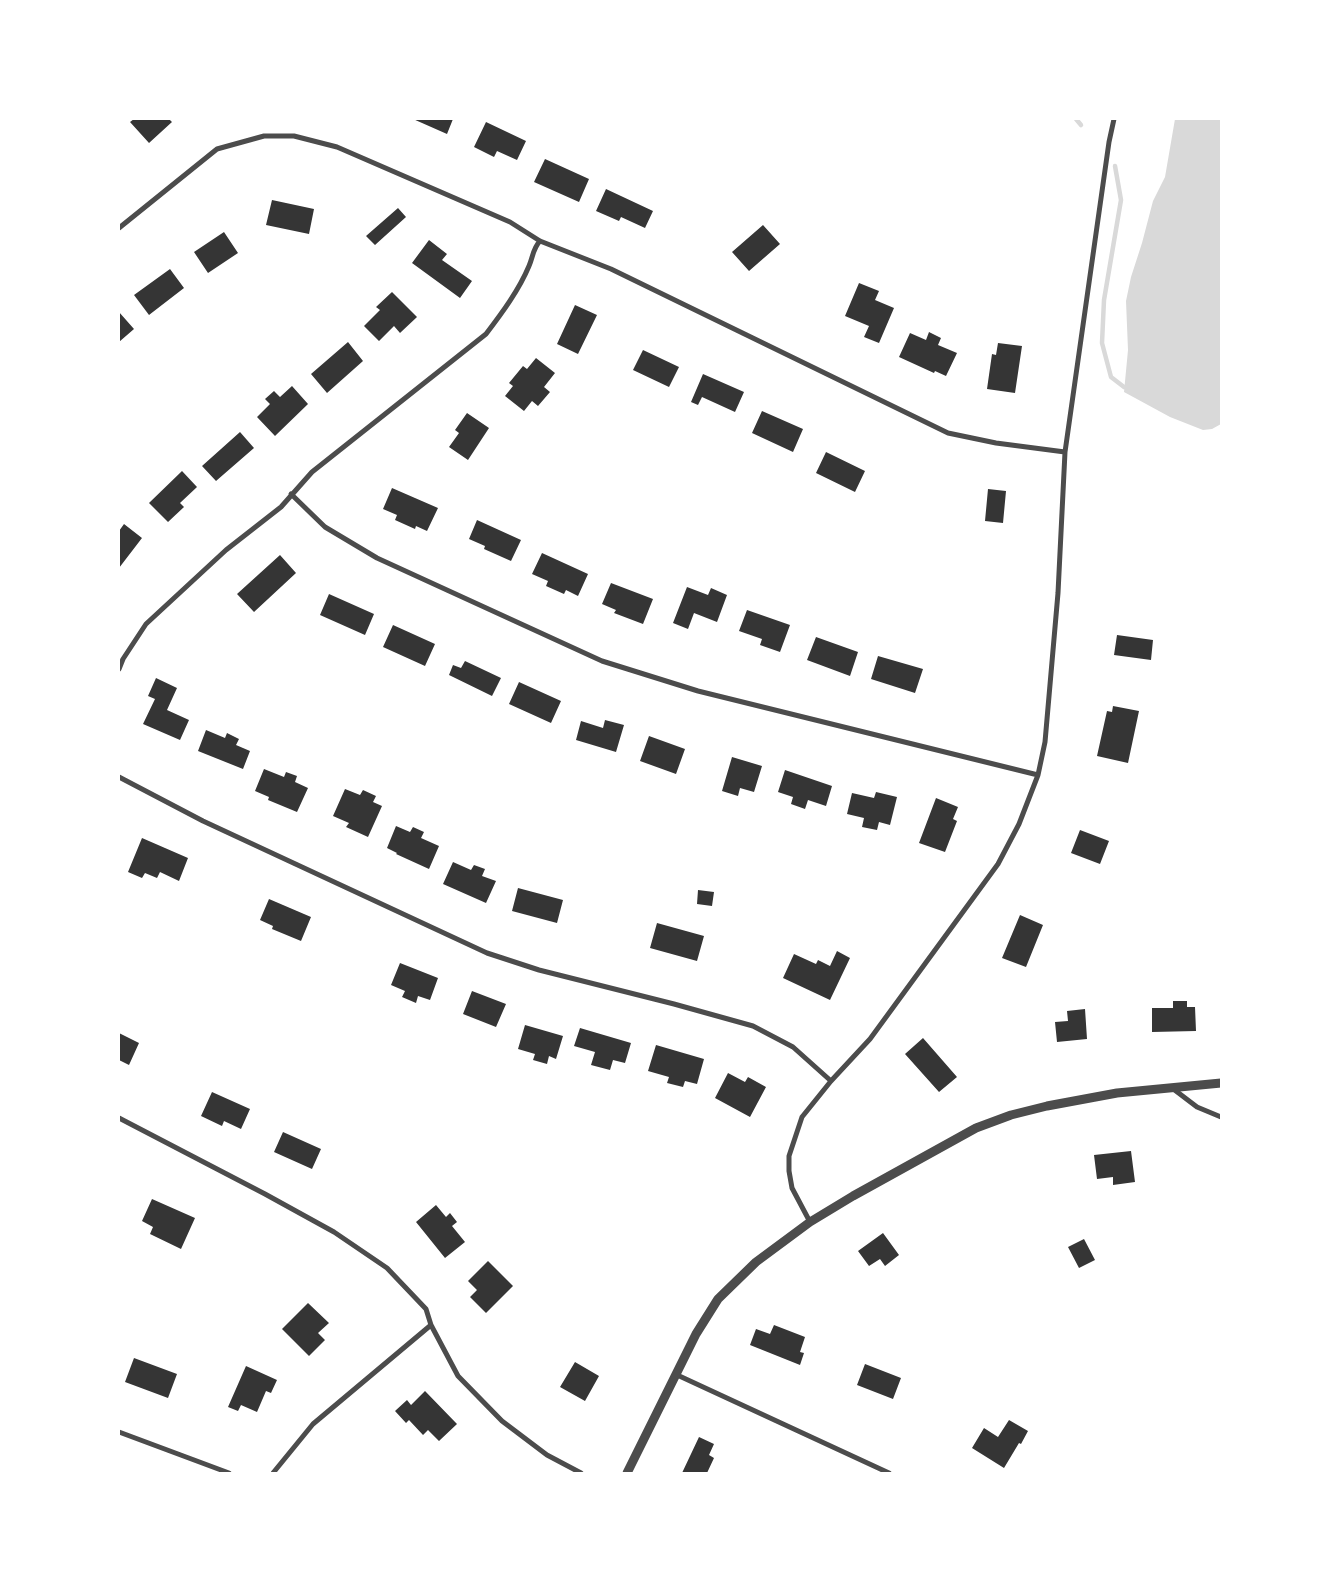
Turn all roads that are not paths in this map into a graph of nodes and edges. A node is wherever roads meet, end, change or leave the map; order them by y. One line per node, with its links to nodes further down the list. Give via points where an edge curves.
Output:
1 (1114, 119): 4 (street)
2 (119, 228): 3 (street, via 217,149 264,136 294,136 337,147 510,222)
3 (540, 241): 4 (street, via 611,269 948,433); 5 (street, via 535,245 529,266 503,312 486,334 312,472)
4 (1065, 452): 7 (street, via 1058,592)
5 (291, 494): 6 (street, via 281,507 226,550 146,624); 7 (street, via 325,527 377,558 602,660 698,691)
6 (119, 669)
7 (1038, 776): 9 (street, via 1019,824 998,864 870,1039)
8 (119, 777): 9 (street, via 203,821 487,953 539,970 753,1026 793,1047)
9 (831, 1081): 14 (street, via 802,1117 789,1156 792,1188)
10 (1221, 1083): 11 (street)
11 (1172, 1088): 13 (street, via 1197,1107); 14 (street, via 1117,1093 1047,1106 985,1125)
12 (119, 1118): 15 (street, via 334,1232 386,1268 426,1309)
13 (1221, 1118)
14 (810, 1222): 16 (street, via 756,1262 718,1299)
15 (431, 1325): 19 (street, via 313,1424); 20 (street, via 458,1376 502,1421 547,1455)
16 (675, 1374): 21 (street); 22 (street)
17 (119, 1432): 18 (street)
18 (229, 1473)
19 (273, 1473)
20 (581, 1473)
21 (627, 1473)
22 (889, 1473)

